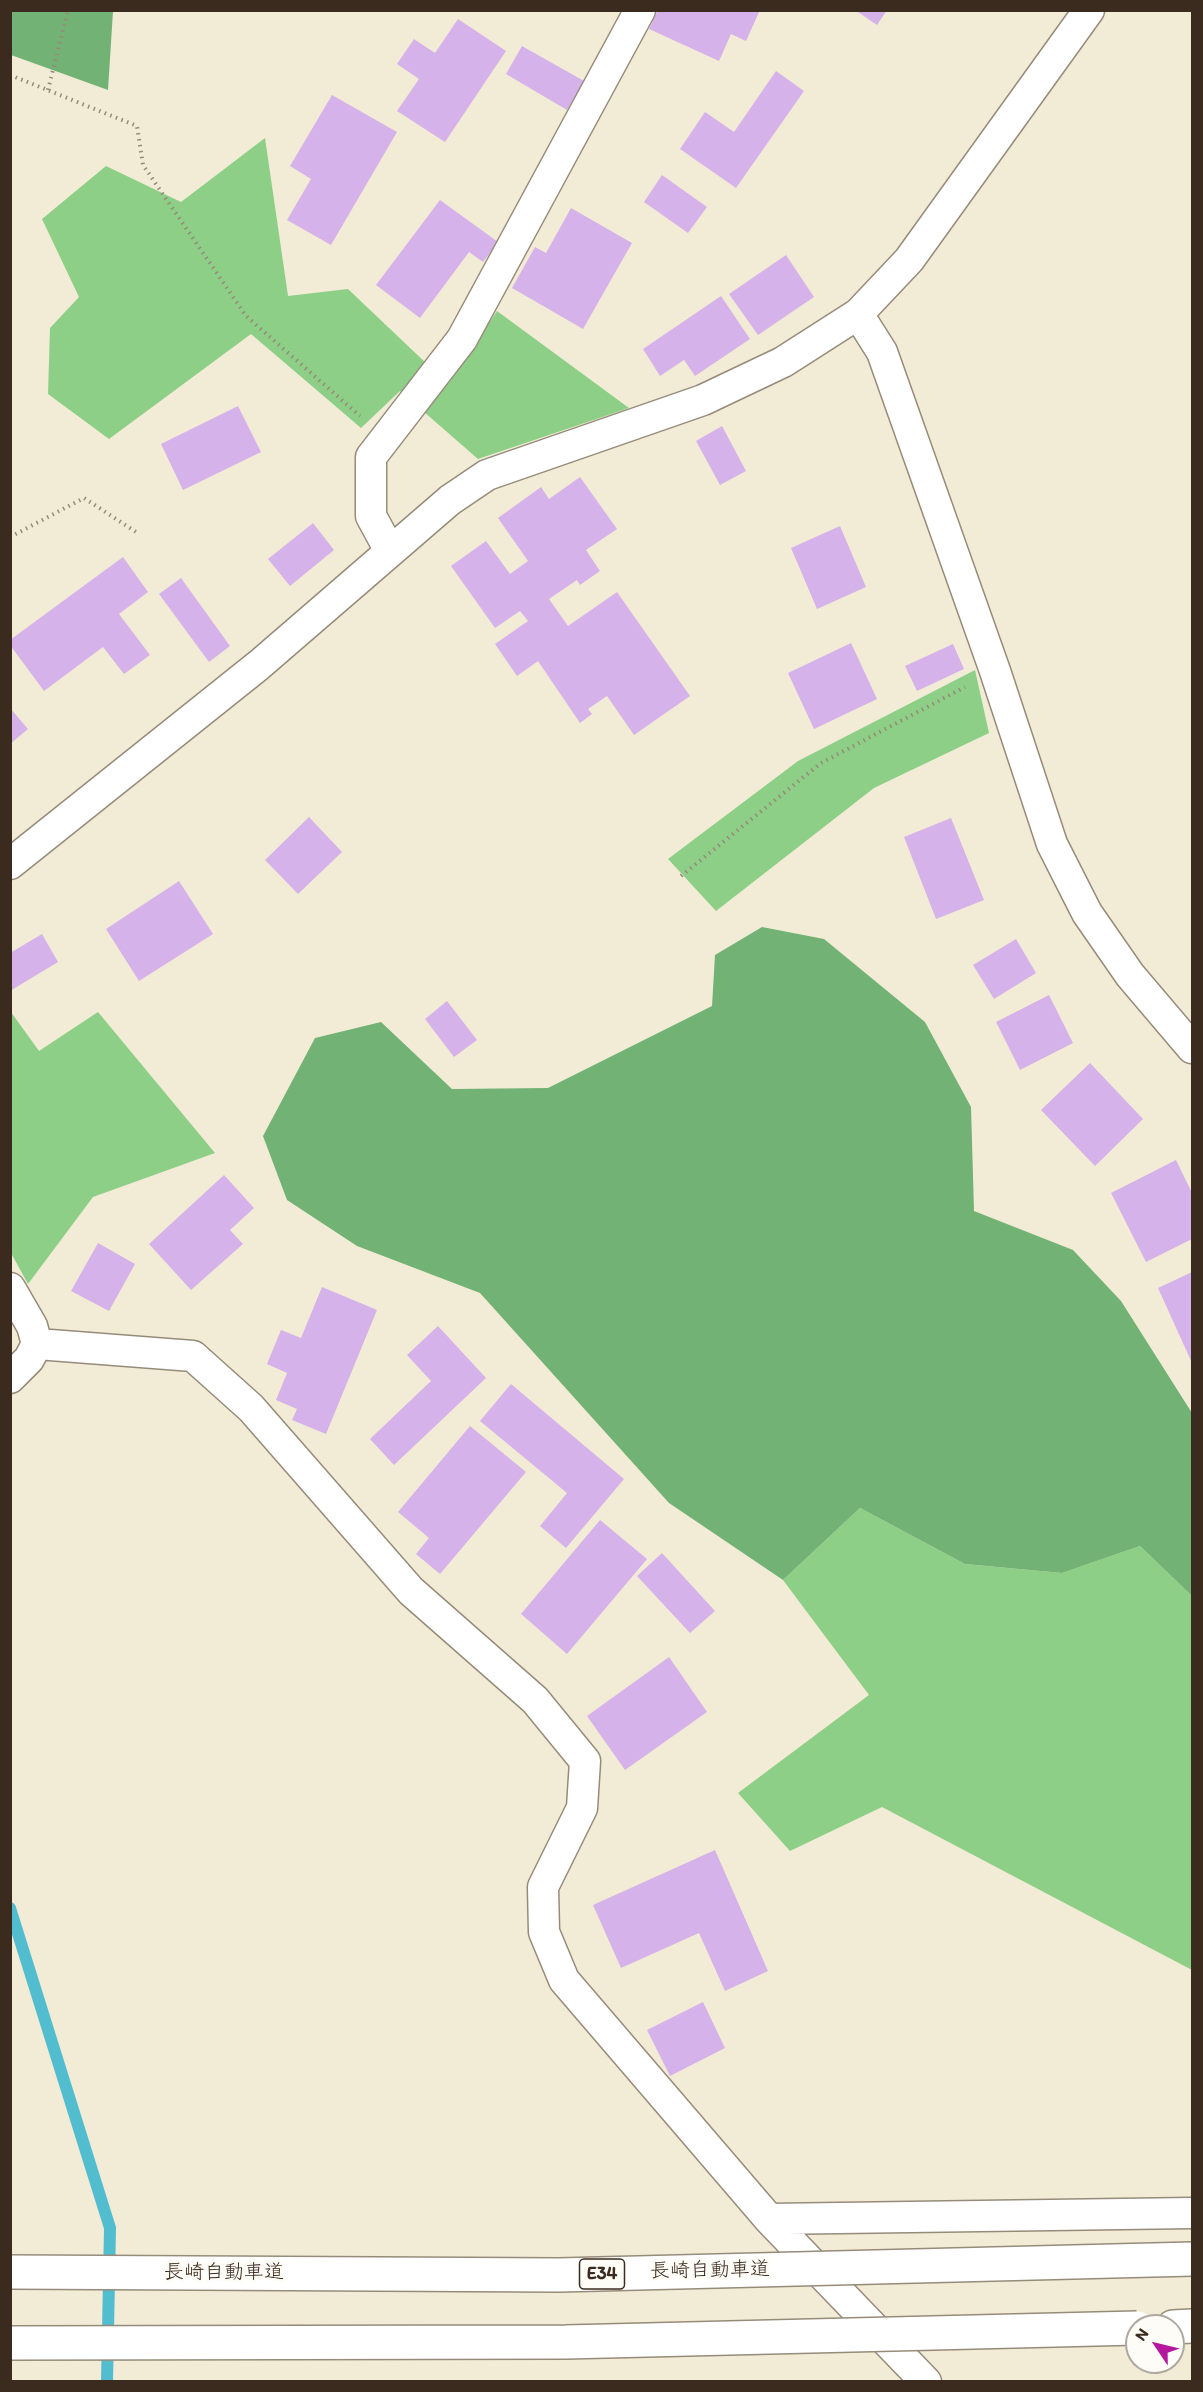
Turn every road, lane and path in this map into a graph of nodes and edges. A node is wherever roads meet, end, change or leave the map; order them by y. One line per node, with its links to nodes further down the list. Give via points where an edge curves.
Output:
1 (68, 10): 5 (path)
2 (640, 10): 7 (street, via 462,339)
3 (1089, 10): 6 (street, via 909,260)
4 (10, 75): 5 (path)
5 (48, 90): 7 (path, via 137,126 143,165 246,316)
6 (858, 314): 10 (street, via 783,362 703,400 487,475 450,500); 11 (street, via 882,352)
7 (386, 438): 10 (street, via 371,457 372,516)
8 (136, 532): 9 (path, via 84,498)
9 (10, 537)
10 (390, 551): 12 (street, via 259,665)
11 (995, 671): 13 (path, via 821,763); 14 (street, via 1052,844 1087,912 1130,975)
12 (10, 864)
13 (681, 876)
14 (1192, 1048)
15 (10, 1288): 16 (street, via 32,1326)
16 (37, 1344): 17 (street, via 29,1359); 19 (street, via 192,1356 251,1408 411,1591 543,1709 585,1761 582,1808 543,1887 544,1932 564,1980)
17 (10, 1378)
18 (1192, 2213): 19 (street)
19 (769, 2219): 24 (street)
20 (1192, 2259): 21 (highway, 長崎自動車道 / E34, bridge, via 559,2275)
21 (10, 2272)
22 (1125, 2328): 23 (highway, bridge, via 566,2342)
23 (10, 2343)
24 (926, 2382)

